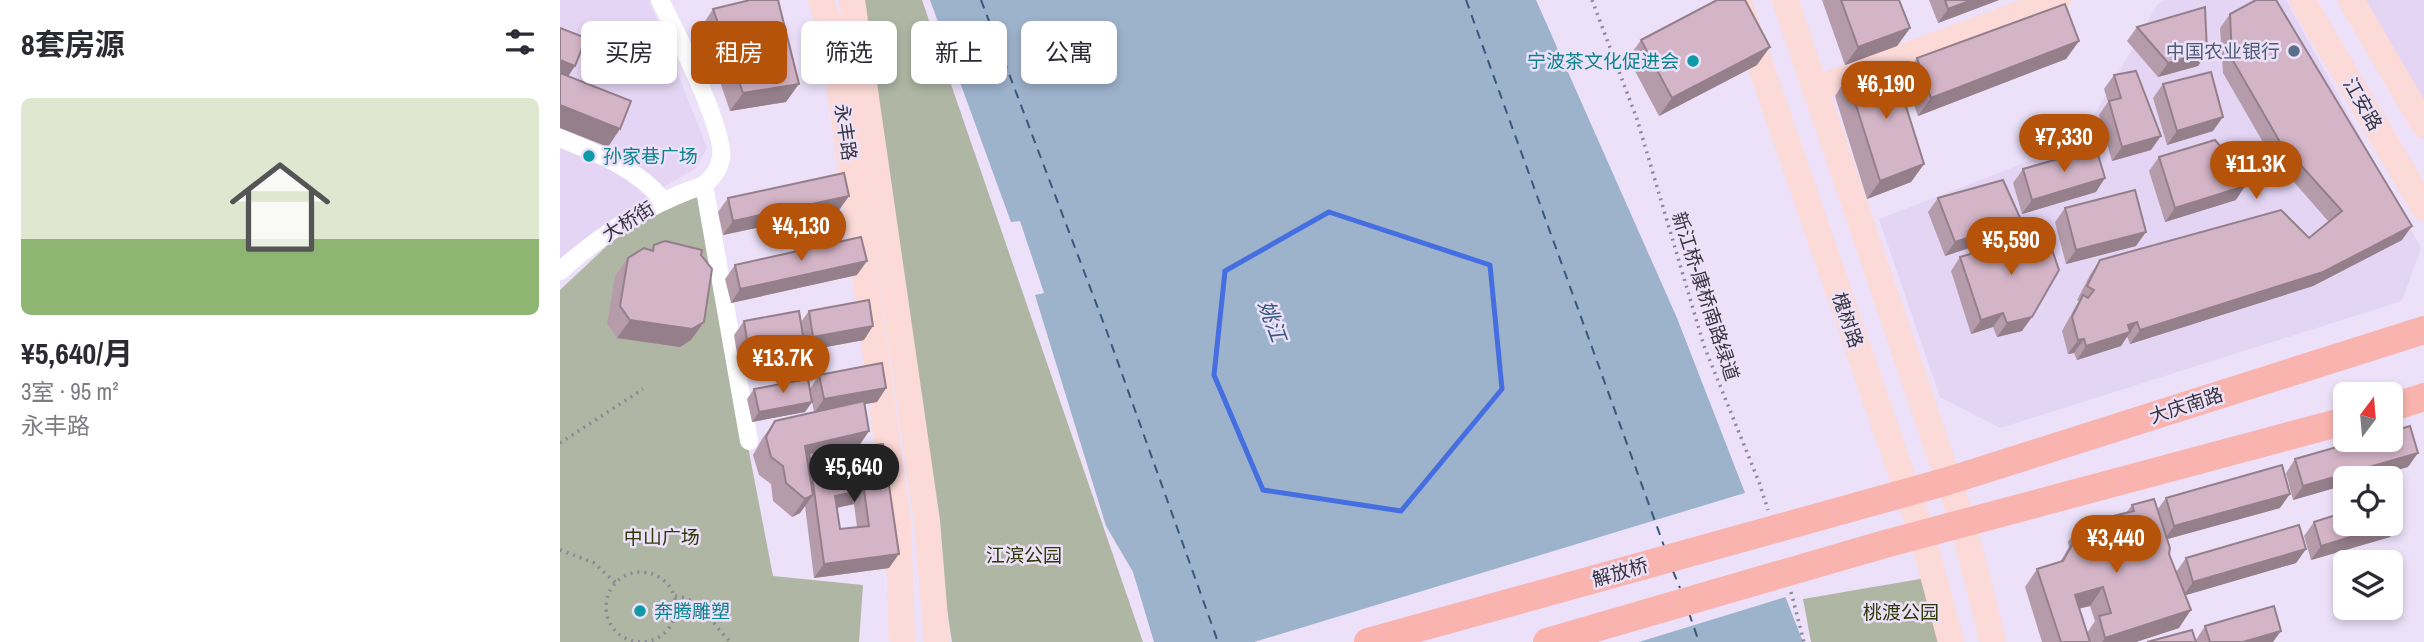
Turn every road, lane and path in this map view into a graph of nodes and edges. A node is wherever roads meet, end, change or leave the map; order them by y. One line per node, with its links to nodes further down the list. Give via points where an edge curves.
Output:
1 (660, 0): 13 (street, via 702,88 722,155 717,173)
2 (821, 0): 36 (main road, 永丰路, via 833,36 898,523)
3 (852, 0): 37 (main road, 永丰路, via 927,521)
4 (1592, 0): 26 (path, 新江桥-康桥南路绿道, via 1637,119 1703,346)
5 (1738, 0): 25 (main road, 槐树路)
6 (1785, 0): 10 (main road)
7 (2058, 0): 10 (main road)
8 (2302, 0): 15 (main road, 江安路)
9 (2351, 0): 11 (main road)
10 (1815, 89): 24 (main road)
11 (2424, 125)
12 (560, 138): 14 (street, via 612,159)
13 (704, 185): 14 (street, 大桥街); 22 (street)
14 (662, 199): 16 (street, 大桥街, via 606,233)
15 (2424, 208)
16 (560, 271)
17 (2424, 330): 24 (main road, 大庆南路)
18 (643, 389): 23 (path)
19 (2424, 397): 20 (main road)
20 (2403, 404)
21 (2333, 424): 27 (main road)
22 (749, 441)
23 (560, 443)
24 (1948, 481): 25 (main road, 大庆南路); 27 (main road)
25 (1907, 492): 28 (main road, 槐树路); 38 (main road, 解放桥)
26 (1770, 519)
27 (1963, 523): 28 (main road); 42 (main road)
28 (1922, 534): 39 (main road); 41 (main road, 槐树路)
29 (560, 550): 31 (path, via 594,563)
30 (1788, 580): 40 (path)
31 (616, 583): 32 (path, via 646,573 663,580); 33 (path, via 607,601 615,630 640,642)
32 (675, 596): 33 (path, via 675,615); 35 (path, via 698,603)
33 (661, 636): 34 (path)
34 (666, 642)
35 (731, 642)
36 (902, 642)
37 (937, 642)
38 (1368, 642)
39 (1547, 642)
40 (1804, 642)
41 (1951, 642)
42 (1993, 642)

